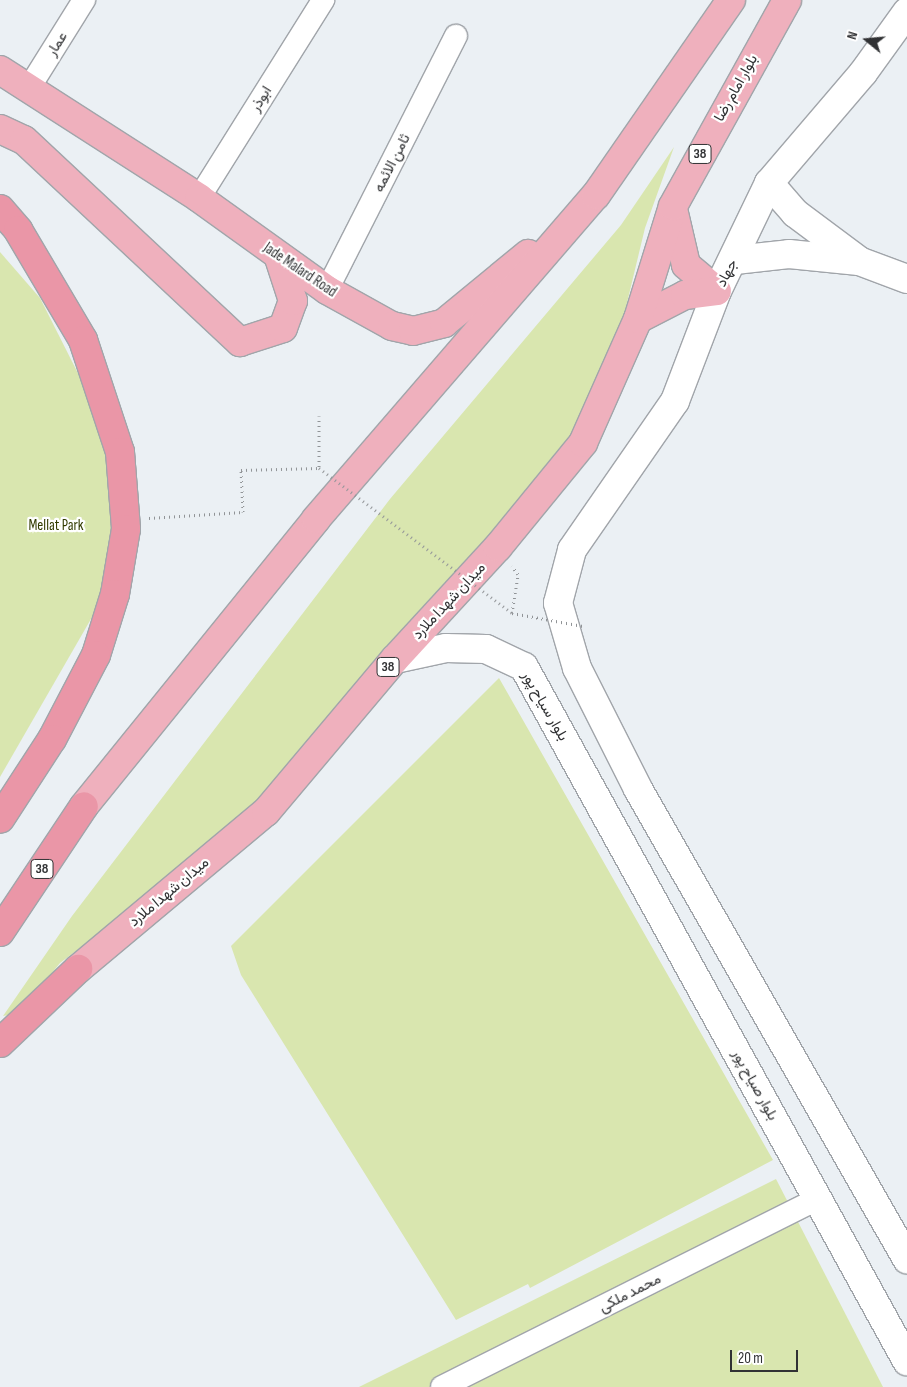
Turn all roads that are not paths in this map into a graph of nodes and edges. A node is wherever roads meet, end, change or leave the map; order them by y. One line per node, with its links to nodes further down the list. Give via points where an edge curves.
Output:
1 (84, 0): 8 (street, عمار)
2 (323, 0): 12 (street, ابوذر)
3 (731, 0): 11 (main road, 38)
4 (787, 0): 13 (main road, بلوار امام رضا / 38)
5 (907, 12): 10 (main road, جهاد, via 863,73)
6 (456, 36): 19 (street, ثامن الائمه)
7 (0, 70): 8 (main road, Jade Malard Road)
8 (29, 88): 12 (main road, Jade Malard Road)
9 (0, 129): 15 (main road, via 24,140 225,332 240,342 283,328 293,302)
10 (769, 183): 16 (main road, جهاد); 17 (main road, via 795,213)
11 (596, 195): 19 (main road, Jade Malard Road, via 444,323 413,331 392,326); 24 (main road, 38, via 316,519)
12 (199, 198): 15 (main road, Jade Malard Road)
13 (673, 206): 20 (main road, via 686,265); 21 (main road, بلوار امام رضا / 38)
14 (0, 210): 26 (highway, via 18,230 82,340 120,452 125,519 115,594 96,655 52,739)
15 (280, 258): 19 (main road, Jade Malard Road)
16 (735, 260): 17 (main road, via 789,254); 20 (main road, جهاد)
17 (859, 261): 18 (main road)
18 (907, 279)
19 (327, 290)
20 (717, 291): 21 (main road, via 685,295); 23 (main road, جهاد, via 675,401 572,550 558,603 577,668)
21 (638, 319): 22 (main road, میدان شهدا ملارد / 38, via 583,443 498,547)
22 (395, 659): 25 (main road, بلوار سیاح پور, via 446,648 486,648 524,668); 28 (main road, میدان شهدا ملارد / 38, via 266,812)
23 (638, 789): 25 (main road); 31 (main road)
24 (84, 806): 27 (highway, 38)
25 (603, 809): 30 (main road, بلوار صیاح پور)
26 (0, 820)
27 (0, 932)
28 (78, 968): 29 (highway, 38)
29 (0, 1043)
30 (818, 1200): 32 (main road, بلوار صیاح پور); 33 (street, محمد ملکی)
31 (907, 1259)
32 (907, 1362)
33 (442, 1387)

